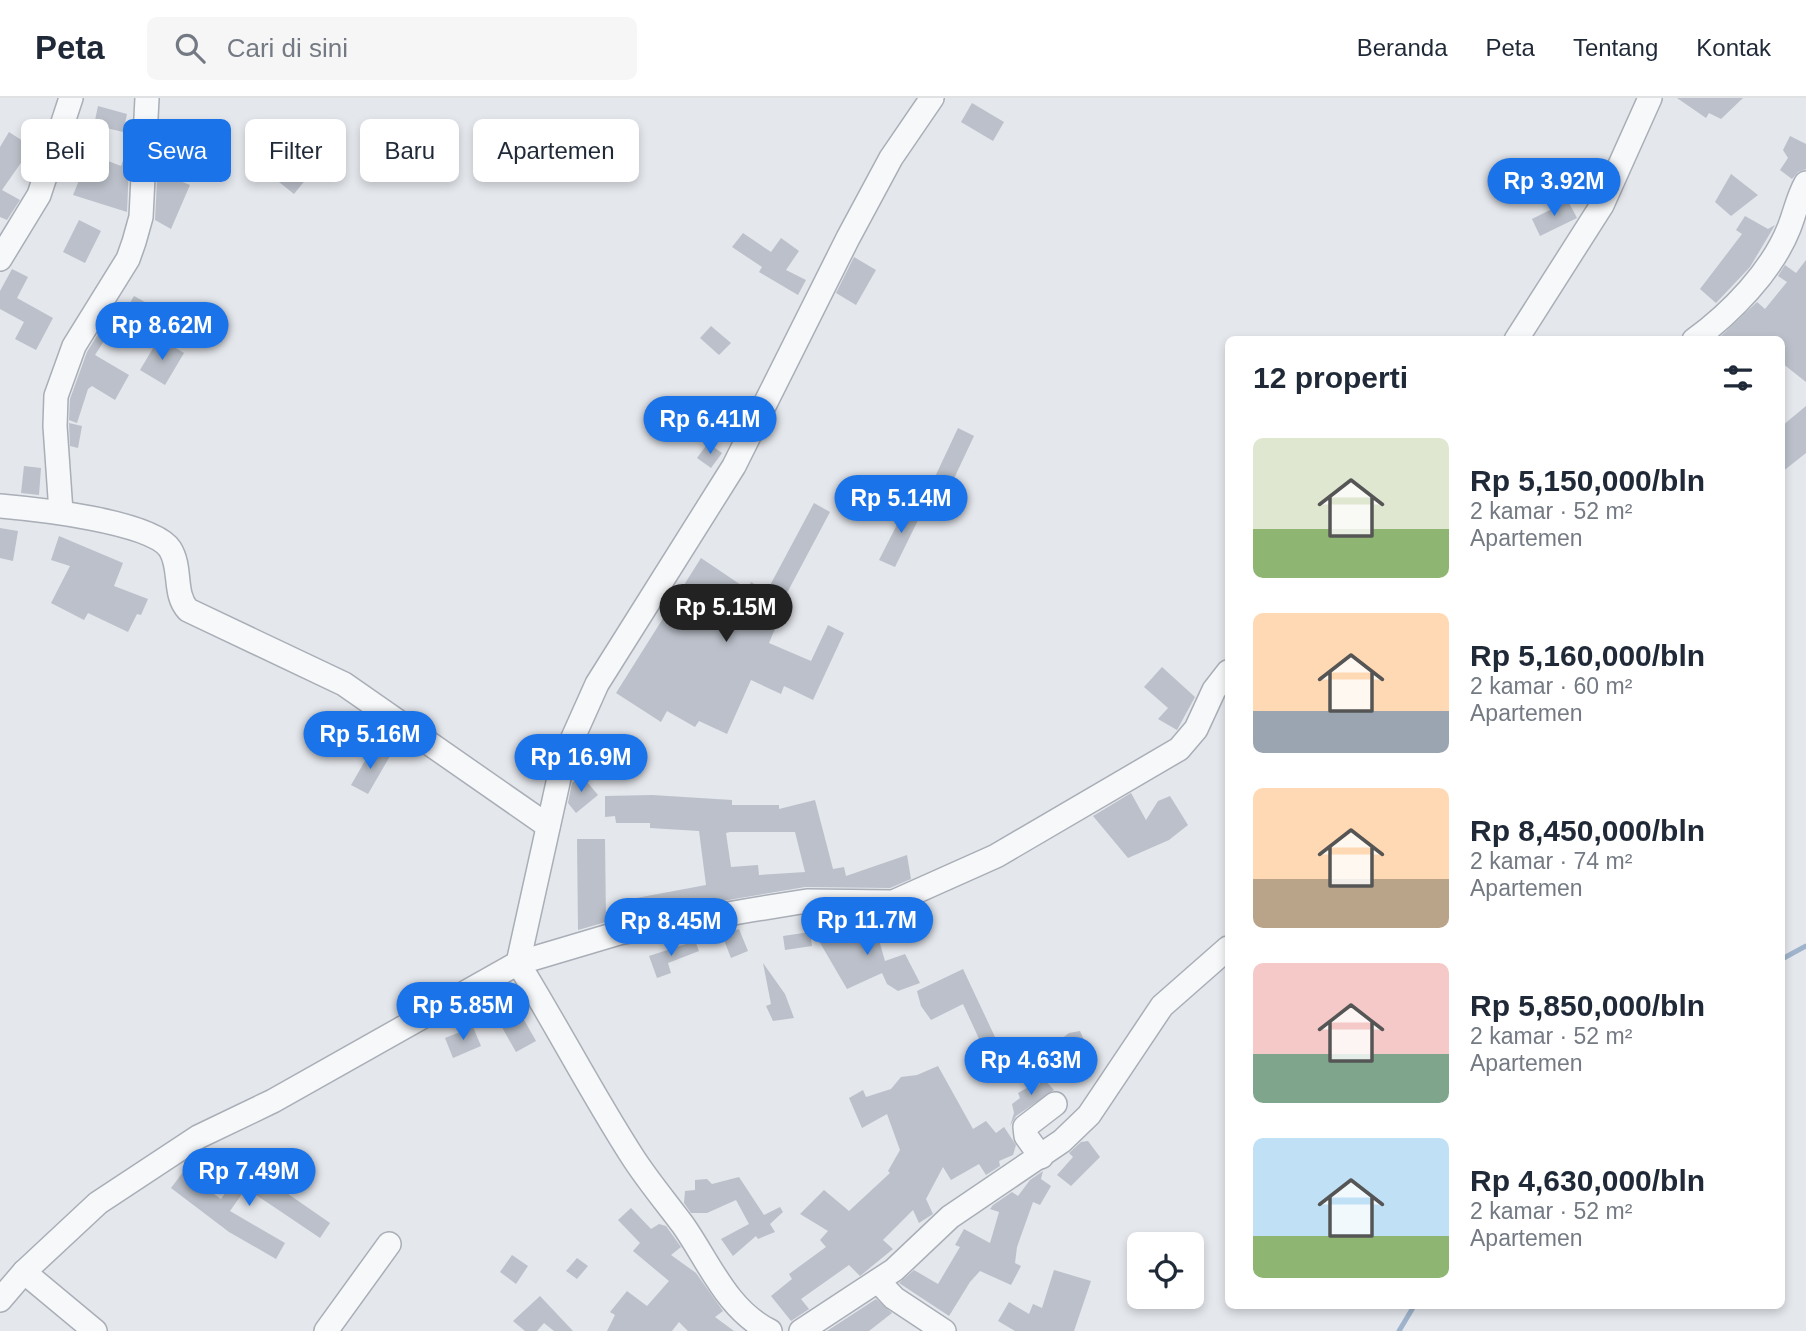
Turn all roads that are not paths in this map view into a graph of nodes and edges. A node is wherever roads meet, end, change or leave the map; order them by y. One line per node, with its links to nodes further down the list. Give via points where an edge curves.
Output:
1 (71, 98): 6 (street, via 39,195)
2 (147, 98): 10 (street, via 141,217 134,242 74,346 56,396)
3 (932, 98): 12 (street, via 891,158 848,237 734,466 597,684 563,760)
4 (1650, 98): 7 (street, via 1602,205)
5 (1806, 183): 8 (street, via 1789,229 1763,272)
6 (0, 258)
7 (1519, 336)
8 (1699, 336)
9 (0, 506): 10 (street)
10 (61, 512): 12 (street, via 163,540 174,557 182,603 188,610 344,684)
11 (1225, 676): 14 (street, via 1196,729 1179,749 996,856 893,902 807,901 751,909 619,933)
12 (548, 826): 14 (street)
13 (1225, 951): 16 (street, via 1162,1006 1089,1115)
14 (518, 962): 18 (street, via 273,1101 198,1137 98,1203); 23 (street, via 631,1154 699,1254 742,1312)
15 (1055, 1104): 16 (street, via 1025,1127)
16 (1041, 1157): 19 (street, via 950,1217)
17 (389, 1244): 22 (street)
18 (24, 1272): 20 (street); 21 (street)
19 (878, 1281): 24 (street); 25 (street, via 894,1298)
20 (0, 1300)
21 (95, 1331)
22 (326, 1331)
23 (770, 1331)
24 (801, 1331)
25 (944, 1331)

